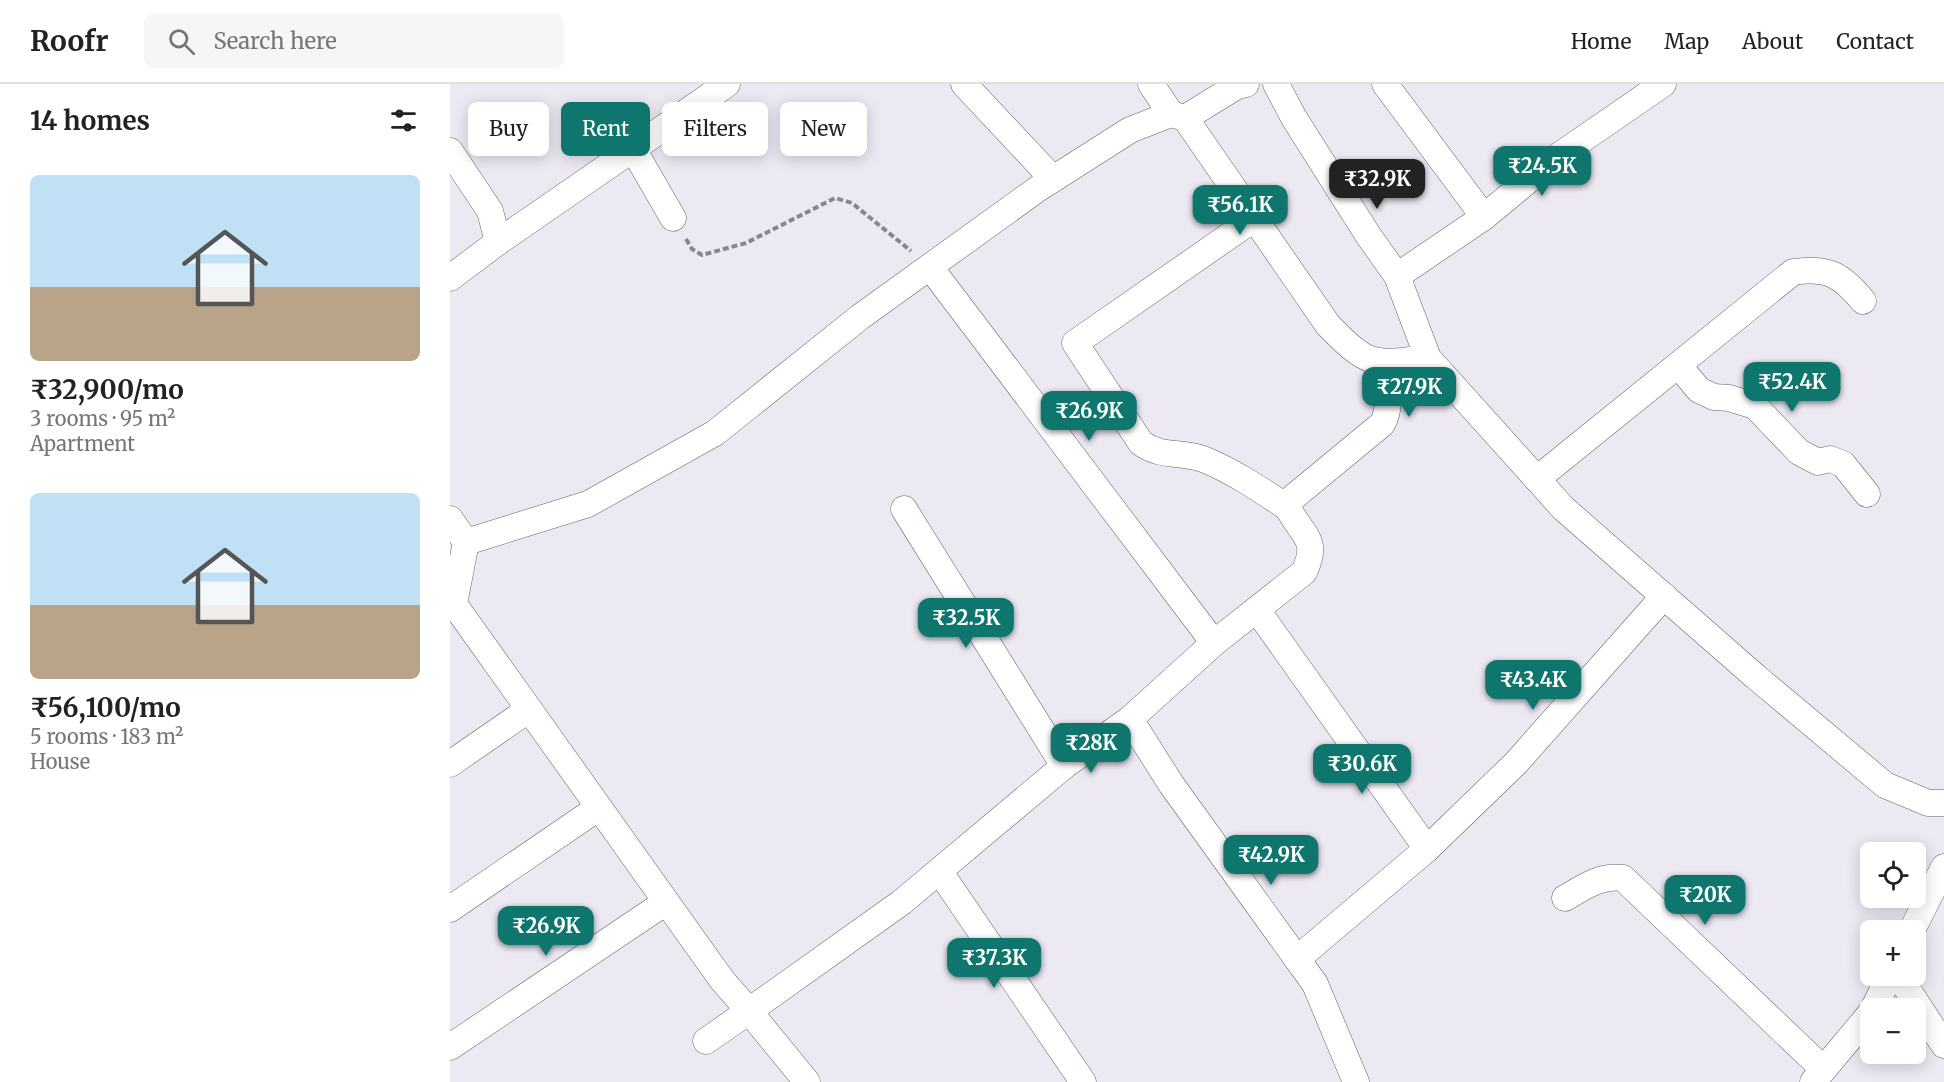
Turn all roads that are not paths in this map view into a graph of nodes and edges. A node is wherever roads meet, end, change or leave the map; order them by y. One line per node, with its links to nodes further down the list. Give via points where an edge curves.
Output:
1 (727, 84): 9 (street)
2 (964, 84): 13 (street)
3 (1151, 84): 8 (street)
4 (1246, 84): 8 (street)
5 (1276, 84): 19 (street, via 1361,225)
6 (1385, 84): 14 (street)
7 (1663, 84): 14 (street, via 1554,159)
8 (1178, 116): 13 (street, via 1130,130); 16 (street)
9 (650, 137)
10 (450, 151): 17 (street, via 490,211)
11 (623, 156): 17 (street)
12 (637, 156): 15 (street)
13 (1053, 179): 18 (street)
14 (1484, 217): 19 (street)
15 (673, 218)
16 (1255, 219): 23 (street, via 1328,325 1354,352); 27 (street, via 1075,343 1141,443 1153,452 1200,458 1233,473)
17 (498, 242): 20 (street)
18 (930, 267): 30 (street, via 860,317 715,433 588,504); 33 (street)
19 (1397, 276): 22 (street)
20 (450, 278)
21 (1863, 301): 24 (street, via 1830,272 1793,272)
22 (1428, 358): 23 (street); 25 (street)
23 (1382, 364): 27 (street, via 1388,413 1382,424 1295,494)
24 (1678, 365): 25 (street); 26 (street, via 1699,390 1755,406 1799,452 1818,462 1830,459 1843,464)
25 (1537, 479): 31 (street, via 1563,508)
26 (1867, 494)
27 (1288, 508): 32 (street, via 1310,540 1311,557 1304,572)
28 (904, 509): 37 (street)
29 (450, 519): 30 (street)
30 (466, 542): 34 (street, via 454,604)
31 (1664, 596): 38 (street, via 1885,785 1928,803); 40 (street, via 1516,764)
32 (1257, 610): 33 (street); 40 (street)
33 (1214, 643): 35 (street)
34 (528, 710): 36 (street); 39 (street)
35 (1130, 719): 37 (street); 47 (street, via 1171,784)
36 (450, 764)
37 (1064, 766): 42 (street)
38 (1944, 803)
39 (598, 808): 44 (street); 45 (street)
40 (1427, 849): 47 (street)
41 (1944, 867): 46 (street)
42 (940, 872): 49 (street); 56 (street)
43 (1565, 898): 54 (street, via 1596,880 1623,878)
44 (666, 902): 49 (street); 53 (street)
45 (450, 909)
46 (1917, 920)
47 (1297, 959): 57 (street, via 1315,984)
48 (1905, 986): 52 (street)
49 (749, 1011): 51 (street); 55 (street)
50 (1860, 1026): 54 (street)
51 (706, 1041)
52 (1944, 1045)
53 (450, 1047)
54 (1818, 1076)
55 (807, 1082)
56 (1083, 1082)
57 (1356, 1082)

